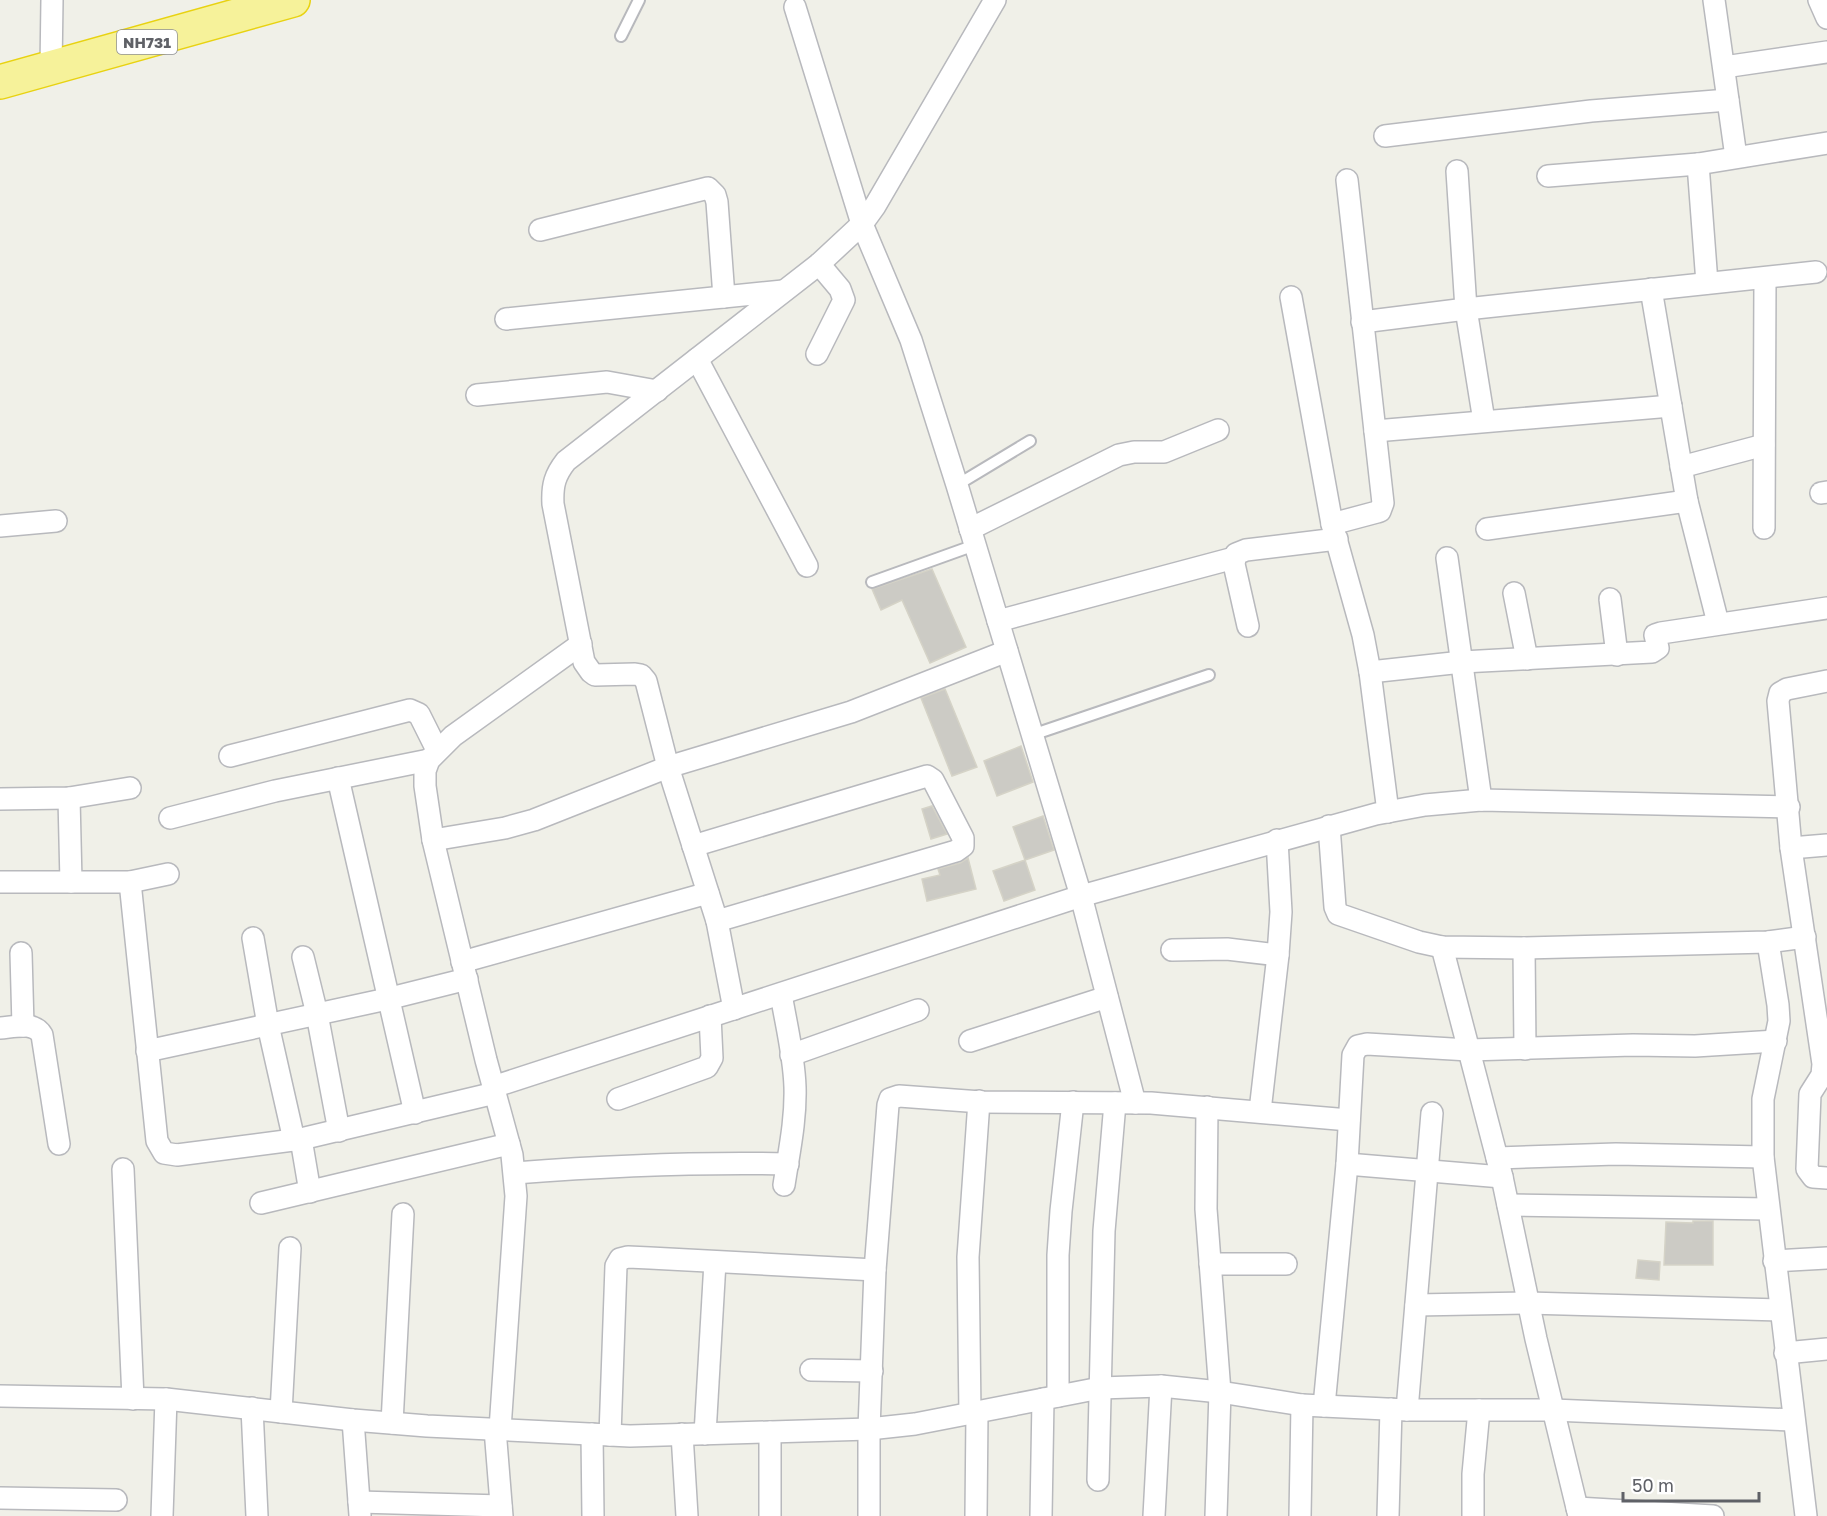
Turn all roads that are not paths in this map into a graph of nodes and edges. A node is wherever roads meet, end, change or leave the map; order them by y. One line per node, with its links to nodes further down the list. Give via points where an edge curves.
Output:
1 (52, 0): 12 (street)
2 (293, 0): 12 (highway, NH731)
3 (639, 0): 9 (lane)
4 (995, 0): 22 (street)
5 (1714, 0): 11 (street)
6 (1819, 0): 8 (street)
7 (795, 7): 22 (street)
8 (1827, 18)
9 (621, 36)
10 (1827, 52): 11 (street)
11 (1724, 67): 14 (street)
12 (51, 68): 13 (highway, NH731)
13 (0, 82)
14 (1728, 100): 15 (street, via 1591,111); 17 (street)
15 (1385, 136)
16 (1827, 143): 17 (street)
17 (1736, 157): 18 (street)
18 (1698, 164): 20 (street); 27 (street)
19 (1457, 171): 32 (street)
20 (1548, 176)
21 (1347, 180): 34 (street)
22 (862, 224): 24 (street); 46 (street, via 911,340)
23 (540, 230): 30 (street, via 708,188 717,202)
24 (819, 264): 29 (street); 35 (street, via 844,300)
25 (1816, 272): 26 (street)
26 (1765, 278): 27 (street); 44 (street)
27 (1707, 283): 28 (street)
28 (1651, 289): 32 (street); 39 (street)
29 (784, 291): 30 (street); 36 (street)
30 (724, 297): 33 (street)
31 (1291, 297): 52 (street)
32 (1466, 309): 34 (street); 40 (street)
33 (506, 319)
34 (1362, 322): 42 (street)
35 (818, 354)
36 (697, 359): 37 (street); 56 (street)
37 (657, 391): 38 (street, via 607,382); 64 (street, via 567,460 554,482 554,504)
38 (477, 395)
39 (1671, 406): 40 (street); 45 (street)
40 (1484, 421): 42 (street)
41 (1218, 430): 53 (street, via 1164,452 1119,455)
42 (1375, 431): 52 (street, via 1382,508)
43 (1030, 441): 46 (lane)
44 (1764, 445): 45 (street); 50 (street)
45 (1682, 467): 47 (street)
46 (957, 485): 53 (street)
47 (1688, 501): 51 (street); 62 (street)
48 (56, 521): 49 (street)
49 (0, 525)
50 (1764, 528)
51 (1487, 529)
52 (1334, 532): 54 (street, via 1246,550); 69 (street)
53 (973, 537): 57 (lane); 61 (street)
54 (1234, 558): 61 (street); 63 (street)
55 (1447, 558): 68 (street)
56 (807, 567)
57 (872, 582)
58 (1514, 593): 67 (street)
59 (1610, 599): 66 (street)
60 (1827, 608): 62 (street)
61 (998, 621): 65 (street)
62 (1718, 623): 66 (street, via 1657,634 1655,652)
63 (1248, 626)
64 (581, 644): 73 (street, via 453,736); 75 (street, via 584,662 595,675 635,674 644,678)
65 (1007, 651): 72 (street); 75 (street, via 851,712)
66 (1617, 655): 67 (street)
67 (1527, 659): 68 (street)
68 (1462, 662): 69 (street); 80 (street)
69 (1370, 672): 82 (street)
70 (1209, 675): 72 (lane)
71 (1827, 681): 81 (street, via 1787,689 1778,696)
72 (1032, 735): 95 (street)
73 (433, 755): 74 (street, via 419,714 410,710); 76 (street); 85 (street, via 425,771 425,786)
74 (230, 756)
75 (668, 767): 85 (street, via 517,825); 88 (street)
76 (338, 778): 83 (street); 109 (street)
77 (130, 788): 78 (street)
78 (69, 798): 79 (street); 92 (street)
79 (0, 799)
80 (1481, 800): 81 (street); 82 (street)
81 (1789, 807): 89 (street)
82 (1388, 812): 84 (street)
83 (170, 818)
84 (1329, 826): 86 (street); 100 (street, via 1338,914)
85 (433, 840): 106 (street)
86 (1277, 840): 95 (street); 104 (street, via 1281,912)
87 (1827, 844): 89 (street)
88 (693, 846): 94 (street); 96 (street, via 927,776 933,780 963,838 963,846 956,851)
89 (1791, 848): 97 (street)
90 (168, 874): 93 (street)
91 (0, 882): 92 (street)
92 (71, 882): 93 (street)
93 (130, 882): 121 (street)
94 (708, 893): 96 (street); 106 (street)
95 (1081, 896): 107 (street); 108 (street)
96 (717, 921): 110 (street)
97 (1805, 937): 99 (street); 123 (street)
98 (253, 938): 114 (street)
99 (1768, 942): 101 (street); 118 (street, via 1778,1005)
100 (1442, 947): 101 (street); 120 (street)
101 (1524, 948): 119 (street)
102 (1172, 950): 104 (street, via 1227,949)
103 (21, 953): 115 (street)
104 (1278, 955): 130 (street)
105 (303, 957): 112 (street)
106 (465, 971): 109 (street); 124 (street)
107 (781, 994): 110 (street); 122 (street)
108 (1107, 997): 117 (street); 128 (street)
109 (387, 999): 112 (street); 131 (street)
110 (734, 1009): 113 (street)
111 (918, 1010): 122 (street)
112 (317, 1014): 114 (street); 134 (street)
113 (710, 1016): 124 (street); 125 (street, via 712,1059 707,1066)
114 (268, 1025): 121 (street); 135 (street)
115 (23, 1026): 116 (street); 136 (street, via 39,1030 45,1043)
116 (0, 1028)
117 (970, 1041)
118 (1776, 1041): 119 (street); 138 (street, via 1764,1099)
119 (1525, 1048): 120 (street)
120 (1469, 1050): 133 (street, via 1358,1046 1353,1055); 141 (street)
121 (147, 1051): 135 (street, via 158,1141 164,1153 177,1155)
122 (791, 1055): 139 (street, via 795,1087)
123 (1823, 1079): 145 (street, via 1810,1094 1806,1164 1809,1175)
124 (494, 1090): 131 (street); 137 (street)
125 (618, 1099)
126 (979, 1101): 127 (street); 158 (street, via 899,1096 889,1101); 180 (street, via 968,1257)
127 (1073, 1102): 128 (street); 170 (street, via 1061,1210)
128 (1125, 1102): 129 (street); 167 (street, via 1104,1231)
129 (1207, 1107): 130 (street); 156 (street)
130 (1260, 1112): 133 (street)
131 (415, 1113): 134 (street)
132 (1432, 1113): 143 (street)
133 (1349, 1120): 140 (street)
134 (339, 1131): 135 (street)
135 (297, 1139): 147 (street)
136 (59, 1144)
137 (509, 1144): 144 (street); 147 (street)
138 (1763, 1157): 141 (street, via 1616,1154); 150 (street)
139 (788, 1164): 144 (street, via 632,1164); 146 (street)
140 (1347, 1164): 143 (street); 174 (street)
141 (1500, 1167): 143 (street); 149 (street)
142 (123, 1169): 171 (street)
143 (1427, 1170): 160 (street)
144 (515, 1173): 184 (street)
145 (1827, 1178)
146 (784, 1185)
147 (310, 1191): 148 (street)
148 (261, 1203)
149 (1508, 1205): 150 (street); 159 (street)
150 (1768, 1209): 155 (street)
151 (403, 1214): 183 (street)
152 (290, 1248): 179 (street)
153 (1827, 1258): 155 (street)
154 (715, 1262): 158 (street); 187 (street, via 628,1257 617,1262); 189 (street)
155 (1774, 1262): 161 (street)
156 (1210, 1264): 157 (street); 168 (street)
157 (1286, 1264)
158 (875, 1270): 165 (street)
159 (1528, 1303): 160 (street); 161 (street); 178 (street)
160 (1416, 1305): 176 (street)
161 (1780, 1310): 163 (street)
162 (1827, 1349): 163 (street)
163 (1785, 1353): 182 (street)
164 (811, 1370): 165 (street)
165 (872, 1371): 185 (street)
166 (1161, 1386): 167 (street); 168 (street); 204 (street)
167 (1100, 1388): 170 (street); 190 (street)
168 (1220, 1392): 173 (street); 205 (street)
169 (0, 1395): 171 (street)
170 (1051, 1397): 180 (street); 203 (street)
171 (133, 1399): 172 (street)
172 (166, 1399): 175 (street); 196 (street)
173 (1302, 1405): 174 (street); 206 (street)
174 (1324, 1406): 176 (street)
175 (252, 1408): 179 (street); 197 (street)
176 (1399, 1409): 177 (street); 207 (street)
177 (1479, 1410): 178 (street); 208 (street)
178 (1553, 1410): 182 (street); 195 (street)
179 (281, 1412): 181 (street)
180 (974, 1413): 185 (street); 202 (street)
181 (353, 1420): 183 (street); 193 (street)
182 (1793, 1420): 210 (street)
183 (392, 1423): 184 (street)
184 (498, 1429): 187 (street); 194 (street)
185 (869, 1429): 186 (street); 201 (street)
186 (770, 1432): 189 (street); 200 (street)
187 (601, 1434): 188 (street); 198 (street)
188 (682, 1434): 189 (street); 199 (street)
189 (705, 1434)
190 (1098, 1480)
191 (0, 1498): 192 (street)
192 (116, 1500)
193 (359, 1509): 194 (street)
194 (501, 1511)
195 (1578, 1512): 209 (street)
196 (162, 1516)
197 (257, 1516)
198 (593, 1516)
199 (687, 1516)
200 (770, 1516)
201 (869, 1516)
202 (976, 1516)
203 (1041, 1516)
204 (1154, 1516)
205 (1216, 1516)
206 (1300, 1516)
207 (1388, 1516)
208 (1473, 1516)
209 (1713, 1516)
210 (1806, 1516)

